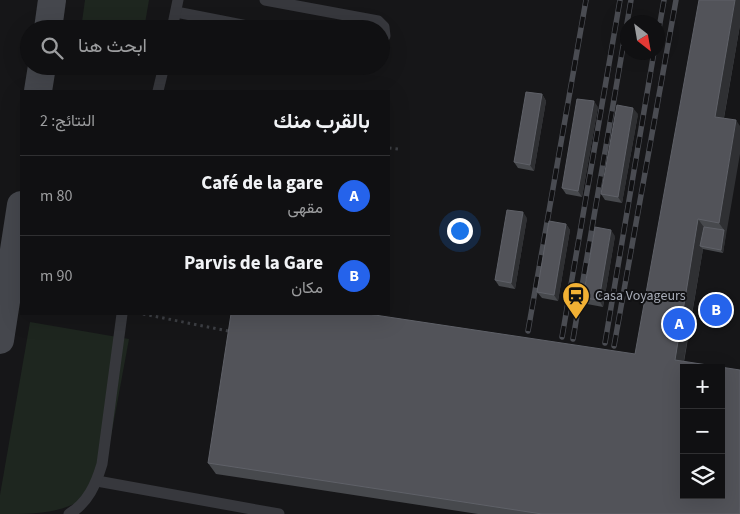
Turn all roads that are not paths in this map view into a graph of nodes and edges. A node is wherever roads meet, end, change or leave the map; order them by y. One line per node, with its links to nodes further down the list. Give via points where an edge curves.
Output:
1 (52, 0): 4 (street)
2 (265, 0): 7 (lane)
3 (177, 6): 5 (lane); 6 (lane)
4 (49, 20)
5 (174, 20)
6 (230, 20)
7 (373, 20)
8 (41, 75): 10 (street)
9 (162, 75): 11 (lane)
10 (38, 90)
11 (158, 90)
12 (20, 211): 14 (street)
13 (122, 315): 15 (lane)
14 (0, 340)
15 (97, 481): 16 (lane, via 88,497); 17 (lane)
16 (69, 514)
17 (279, 514)

